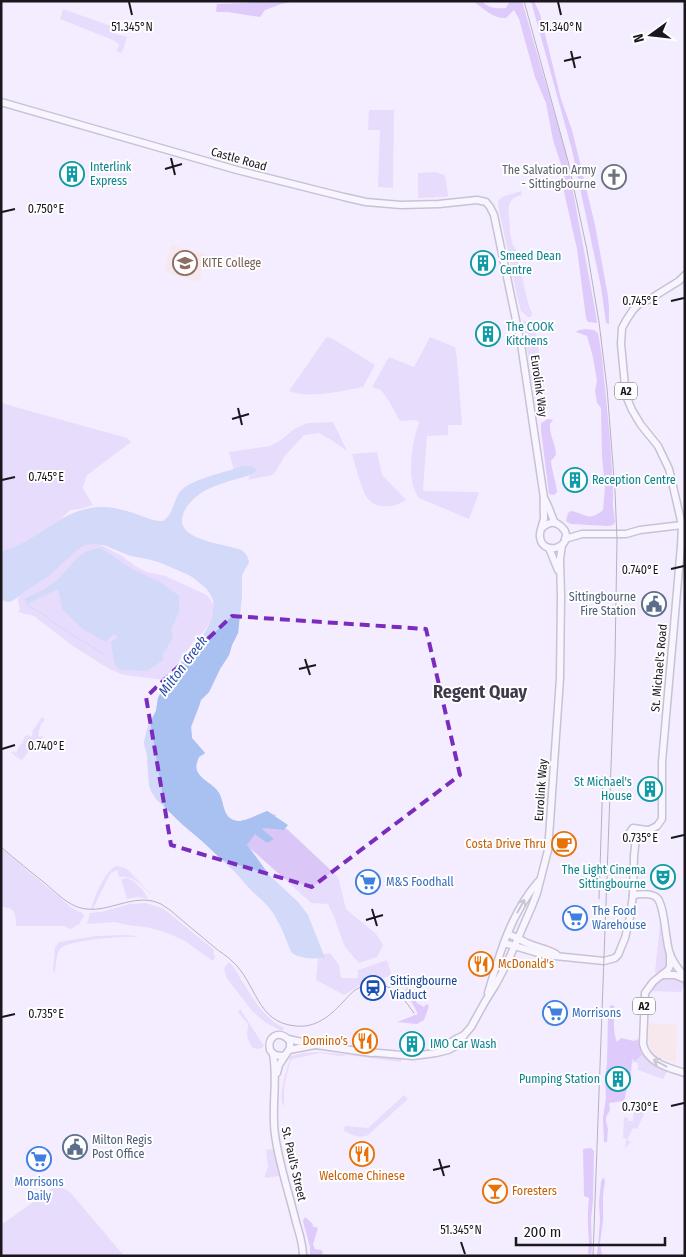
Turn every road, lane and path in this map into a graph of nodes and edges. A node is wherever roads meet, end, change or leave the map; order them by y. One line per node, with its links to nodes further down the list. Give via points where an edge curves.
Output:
1 (1, 102): 2 (main road, Castle Road, via 237,170 366,202 401,205)
2 (477, 200): 4 (main road, Eurolink Way, via 486,202 494,215 521,344)
3 (685, 275): 6 (main road, St. Michael's Road / A2, via 633,310 622,328 621,344 627,398 669,469)
4 (544, 498): 5 (main road, Eurolink Way); 7 (main road, Eurolink Way)
5 (555, 523): 7 (main road); 8 (main road)
6 (682, 525): 9 (main road, via 626,534); 13 (main road, St. Michael's Road / A2, via 663,753 662,819 657,826 636,834)
7 (542, 528): 11 (main road, via 541,542)
8 (564, 529): 9 (main road); 10 (main road)
9 (582, 534): 10 (main road)
10 (564, 542): 11 (main road, via 556,549); 12 (main road, Eurolink Way, via 560,559)
11 (549, 548): 12 (main road, Eurolink Way)
12 (561, 579): 14 (main road, Eurolink Way, via 560,678 550,823 548,850)
13 (633, 879): 15 (main road, St. Michael's Road / A2); 16 (main road)
14 (539, 881): 17 (main road, Eurolink Way, one-way to 14, via 523,903); 18 (main road, Eurolink Way)
15 (633, 894): 16 (main road); 22 (main road, St. Michael's Road, via 630,917 615,958 604,961)
16 (643, 894): 21 (main road, via 654,895 660,901)
17 (508, 934): 18 (main road); 19 (main road, Eurolink Way)
18 (518, 938): 20 (main road, Eurolink Way); 22 (main road)
19 (504, 944): 20 (main road); 25 (main road, Eurolink Way)
20 (515, 946): 22 (main road); 25 (main road, Eurolink Way)
21 (670, 954): 23 (main road, A2, via 670,966); 24 (main road)
22 (559, 956)
23 (662, 975): 24 (main road); 30 (main road, A2, one-way to 23, via 649,1057 642,1044 645,993)
24 (685, 978)
25 (486, 1000): 27 (main road, via 471,1028 440,1051 414,1056 390,1055)
26 (288, 1039): 27 (main road); 28 (main road); 29 (main road, via 280,1034 272,1038 269,1045)
27 (316, 1045): 28 (main road)
28 (287, 1053): 29 (main road); 31 (main road, St. Paul's Street)
29 (273, 1054): 31 (main road, St. Paul's Street)
30 (685, 1073)
31 (276, 1080): 32 (main road, St. Paul's Street, via 273,1113 276,1142 302,1240)
32 (302, 1255)

